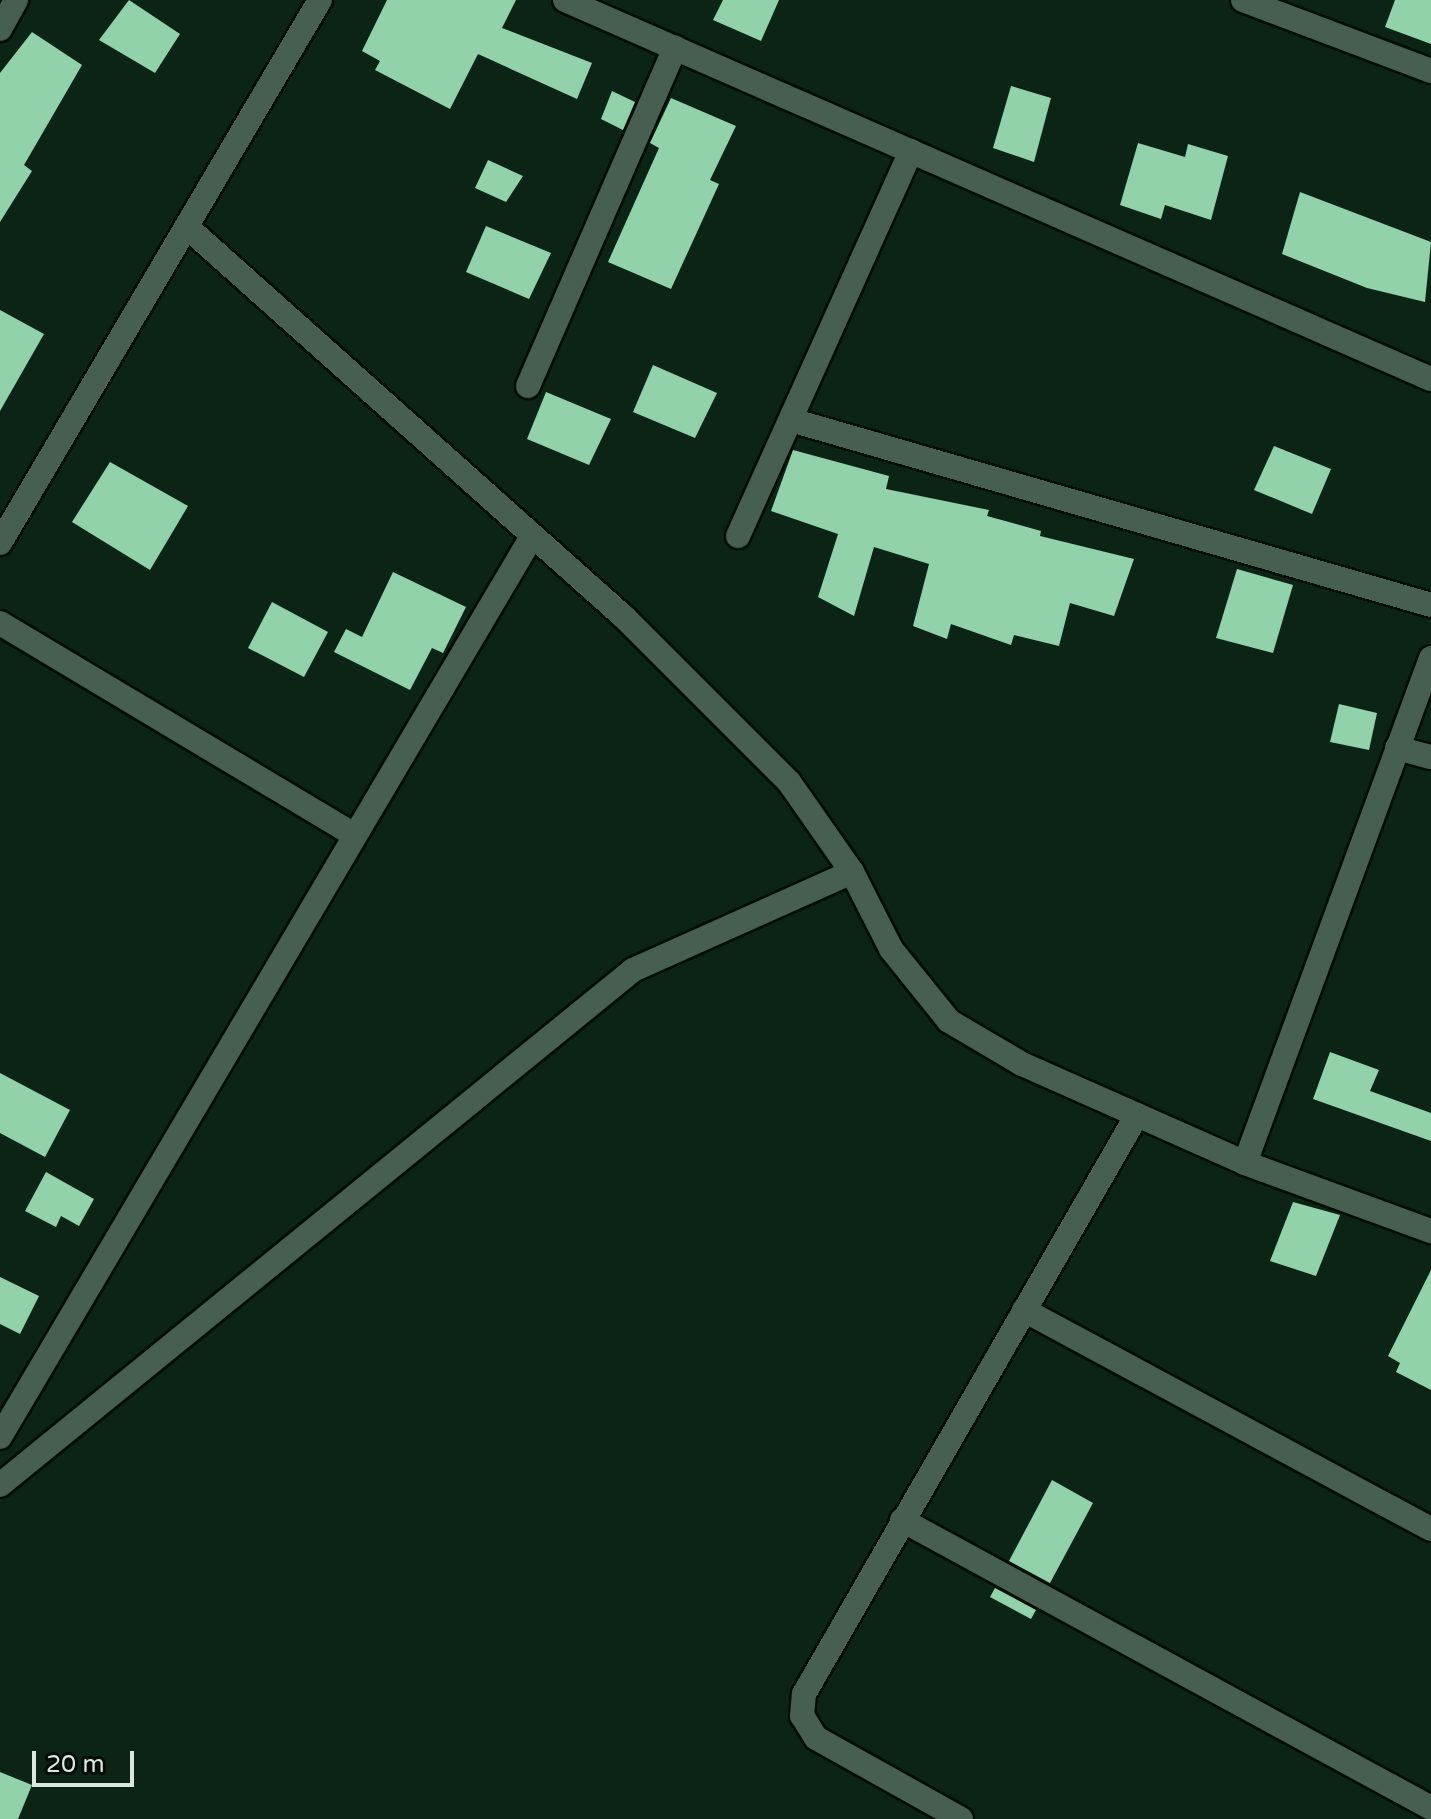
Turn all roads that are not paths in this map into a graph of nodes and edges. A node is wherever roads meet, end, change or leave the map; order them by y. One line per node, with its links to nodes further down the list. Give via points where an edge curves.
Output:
1 (16, 0): 5 (street)
2 (320, 0): 9 (street)
3 (565, 0): 6 (street)
4 (1243, 0): 7 (street)
5 (0, 29)
6 (675, 48): 8 (street); 11 (street)
7 (1431, 71)
8 (911, 151): 10 (street); 12 (street)
9 (187, 227): 13 (street); 15 (street)
10 (1431, 379)
11 (528, 386)
12 (791, 420): 14 (street); 17 (street)
13 (8, 512): 16 (street)
14 (738, 536)
15 (531, 538): 22 (street); 23 (street, via 624,617 789,782)
16 (0, 543)
17 (1431, 605)
18 (0, 623): 22 (street)
19 (1431, 658): 20 (street)
20 (1397, 748): 21 (street); 25 (street)
21 (1431, 757)
22 (352, 834): 28 (street)
23 (852, 872): 24 (street, via 891,949 949,1021 1022,1064); 29 (street, via 633,970)
24 (1137, 1115): 25 (street); 27 (street)
25 (1245, 1163): 26 (street)
26 (1431, 1231)
27 (1024, 1310): 30 (street); 31 (street)
28 (0, 1437)
29 (0, 1485)
30 (902, 1520): 32 (street); 33 (street, via 804,1694 802,1716 816,1738)
31 (1431, 1529)
32 (1431, 1808)
33 (961, 1819)

